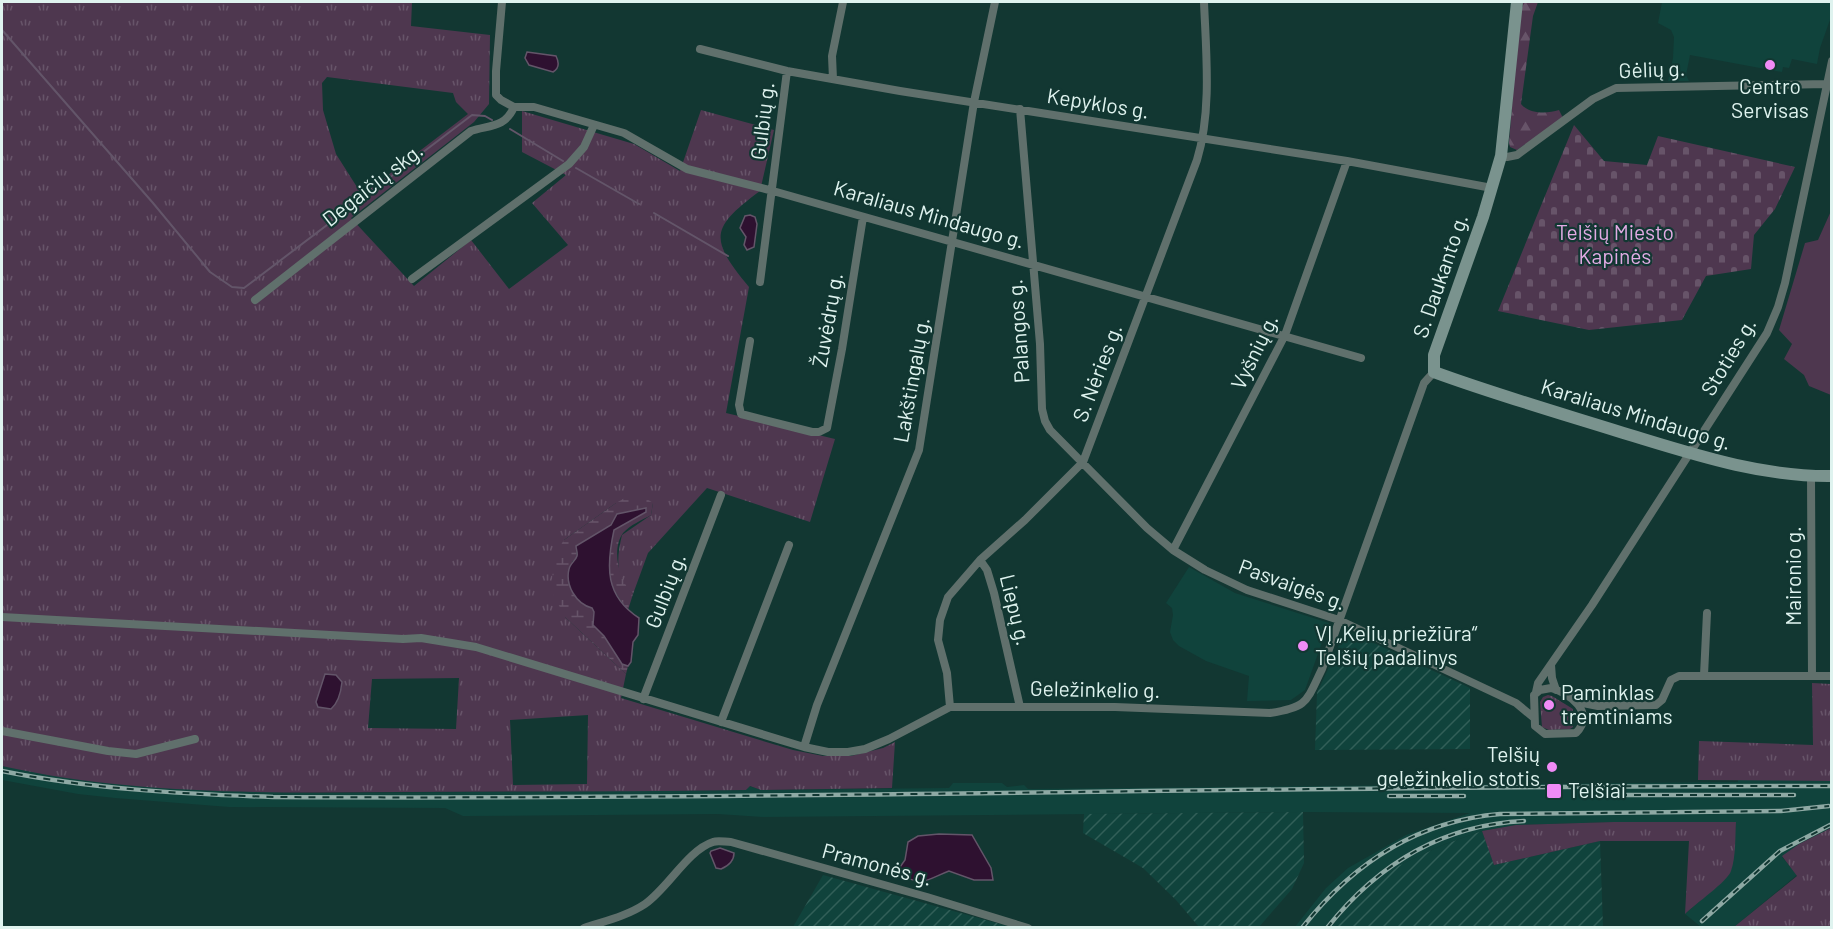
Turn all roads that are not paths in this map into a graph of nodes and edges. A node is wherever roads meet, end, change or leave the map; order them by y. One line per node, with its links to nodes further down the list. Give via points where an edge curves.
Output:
1 (502, 2): 12 (street, Karaliaus Mindaugo g., via 496,95)
2 (843, 2): 9 (street, via 832,56)
3 (995, 2): 11 (street, Lakštingalų g.)
4 (1204, 2): 15 (street, S. Nėries g., via 1206,85)
5 (1517, 2): 16 (main road, S. Daukanto g.)
6 (700, 49): 8 (street, Kepyklos g.)
7 (1832, 62): 10 (street, Stoties g.)
8 (787, 71): 9 (street, Kepyklos g.); 19 (street, Gulbių g.)
9 (832, 79): 11 (street, Kepyklos g.)
10 (1826, 84): 16 (street, Gėlių g., via 1616,88 1593,99 1517,155); 31 (street, Stoties g., via 1778,307 1767,333)
11 (974, 102): 13 (street, Kepyklos g.); 21 (street, Lakštingalų g.)
12 (514, 107): 14 (street, Karaliaus Mindaugo g., via 534,107); 26 (street, Degaičių skg., via 499,125 471,131)
13 (1020, 110): 15 (street, Kepyklos g.); 22 (street, Palangos g.)
14 (594, 125): 19 (street, Karaliaus Mindaugo g., via 624,133 687,169); 23 (street, via 584,147 569,164)
15 (1202, 139): 17 (street, Kepyklos g.); 25 (street, S. Nėries g.)
16 (1501, 156): 18 (main road, S. Daukanto g.)
17 (1347, 161): 18 (street, Kepyklos g.); 27 (street, Vyšnių g.)
18 (1492, 188): 30 (main road, S. Daukanto g., via 1434,356)
19 (773, 191): 20 (street, Karaliaus Mindaugo g.); 24 (street, Gulbių g.)
20 (863, 218): 21 (street, Karaliaus Mindaugo g.); 28 (street, Žuvėdrų g., via 827,428 812,432 741,414 739,405)
21 (953, 242): 22 (street, Karaliaus Mindaugo g.); 59 (street, Lakštingalų g., via 919,450 817,705)
22 (1032, 264): 25 (street, Karaliaus Mindaugo g.); 32 (street, Palangos g., via 1043,415 1050,430)
23 (412, 279)
24 (760, 282)
25 (1146, 296): 27 (street, Karaliaus Mindaugo g.); 32 (street, S. Nėries g.)
26 (255, 300)
27 (1285, 336): 29 (street, Karaliaus Mindaugo g.); 37 (street, Vyšnių g.)
28 (750, 341)
29 (1360, 358)
30 (1434, 372): 31 (main road, Karaliaus Mindaugo g.); 41 (street, S. Daukanto g., via 1424,382)
31 (1691, 453): 33 (main road, Karaliaus Mindaugo g.); 42 (street, Stoties g.)
32 (1083, 462): 37 (street, Pasvaigės g.); 38 (street, S. Nėries g.)
33 (1811, 476): 34 (main road, Karaliaus Mindaugo g.); 44 (street, Maironio g.)
34 (1832, 476)
35 (720, 495): 48 (street, Gulbių g.)
36 (789, 545): 55 (street)
37 (1173, 550): 41 (street, Pasvaigės g., via 1227,581)
38 (980, 560): 52 (street, S. Nėries g., via 948,597 940,620 938,640 947,673); 53 (street, Liepų g., via 994,593)
39 (1707, 613): 43 (street)
40 (2, 617): 48 (street, Geležinkelio g., via 421,638 476,647)
41 (1340, 620): 50 (street, Pasvaigės g.); 53 (street, Geležinkelio g., via 1313,688 1294,709 1270,713)
42 (1551, 665): 46 (street); 47 (street, Stoties g.)
43 (1704, 675): 44 (street); 51 (street, via 1671,680 1656,705)
44 (1812, 676): 45 (street)
45 (1832, 676)
46 (1556, 690): 47 (street, via 1543,689); 49 (street)
47 (1535, 694): 50 (street); 54 (street)
48 (643, 699): 55 (street, Geležinkelio g.)
49 (1578, 702): 51 (street); 56 (street)
50 (1516, 703): 54 (street, Pasvaigės g.)
51 (1598, 706): 56 (street)
52 (950, 707): 53 (street, Geležinkelio g.); 59 (street, Geležinkelio g., via 865,749 828,752)
53 (1020, 707)
54 (1533, 717): 56 (street, via 1535,726 1545,734 1576,733)
55 (721, 722): 59 (street, Geležinkelio g.)
56 (1582, 722)
57 (2, 731): 58 (street, via 136,754)
58 (195, 739)
59 (804, 747)
60 (584, 927): 61 (street, Pramonės g., via 645,903 693,855 715,841 731,842)
61 (1028, 927)

